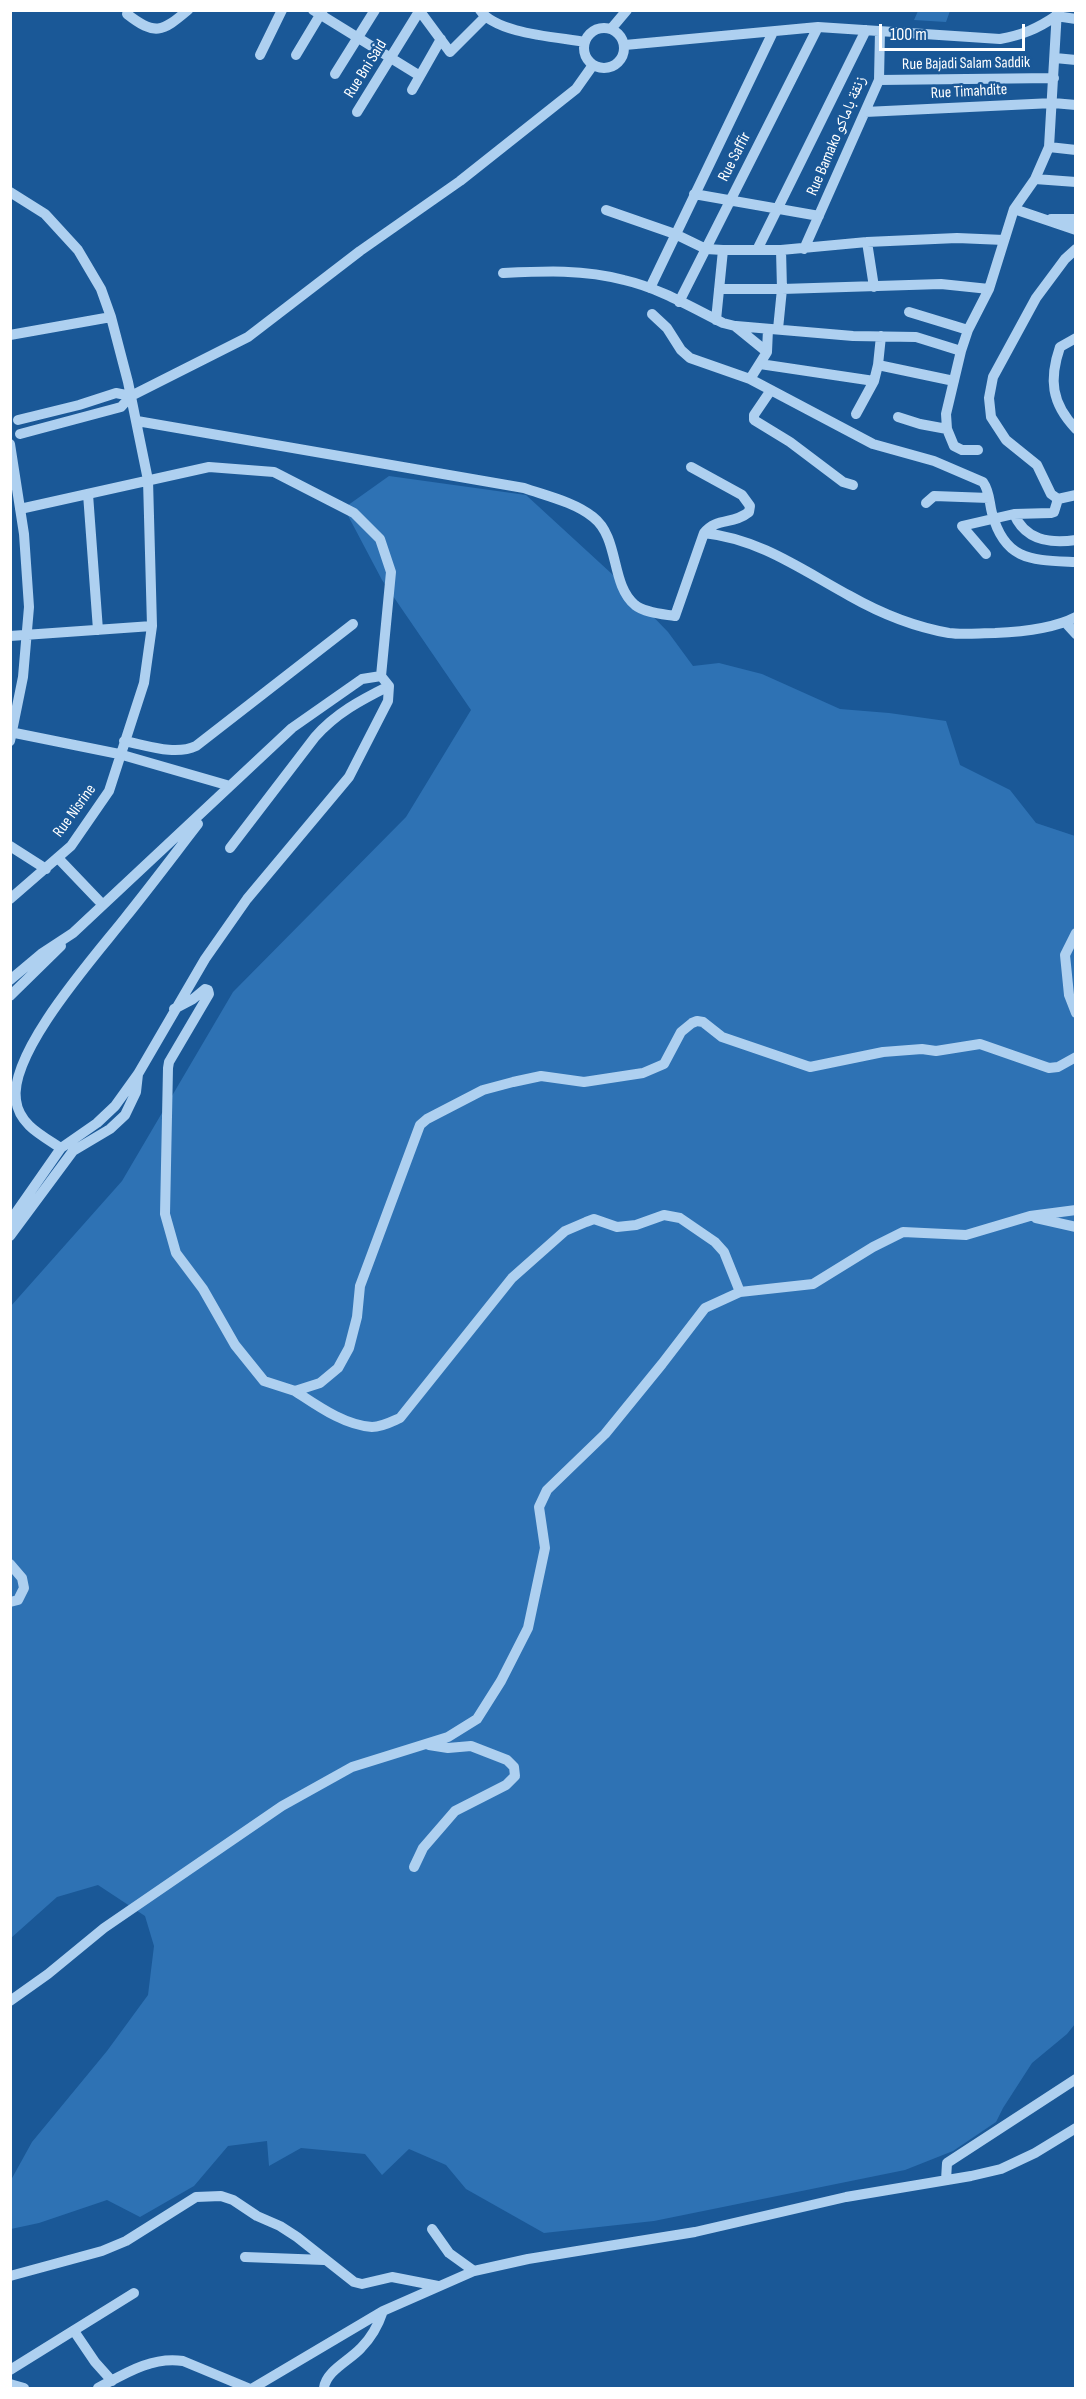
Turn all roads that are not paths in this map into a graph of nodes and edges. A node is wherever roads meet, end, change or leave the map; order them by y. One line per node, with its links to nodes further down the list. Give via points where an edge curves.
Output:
1 (188, 10): 8 (street, via 161,29 144,27)
2 (282, 10): 21 (street)
3 (375, 10): 16 (street)
4 (627, 10): 12 (street)
5 (419, 11): 17 (street); 22 (street, Rue Bni Said)
6 (319, 12): 16 (street); 20 (street)
7 (1056, 13): 10 (street); 14 (street, via 1037,29 1000,39); 23 (street)
8 (127, 14)
9 (483, 14): 17 (street, via 450,52); 18 (street, via 505,28)
10 (1076, 19)
11 (818, 27): 13 (street); 15 (street); 41 (street, Rue Saffir)
12 (611, 29): 18 (street, via 597,29); 19 (street)
13 (866, 30): 14 (street); 42 (street)
14 (880, 31): 29 (street, Rue Bamako زنقة باماكو)
15 (773, 32): 19 (street); 40 (street)
16 (357, 37): 22 (street); 26 (street)
17 (441, 39): 27 (street)
18 (585, 42): 25 (street, via 584,54)
19 (625, 45): 25 (street, via 616,65 603,69)
20 (296, 55)
21 (260, 56)
22 (391, 58): 27 (street); 33 (street, Rue Bni Said)
23 (1055, 58): 24 (street); 28 (street)
24 (1076, 60)
25 (593, 65): 83 (street, via 576,89 460,181 248,337)
26 (335, 74)
27 (420, 76): 30 (street)
28 (1054, 78): 29 (street, Rue Bajadi Salam Saddik); 31 (street)
29 (879, 80): 34 (street, Rue Bamako زنقة باماكو)
30 (412, 90)
31 (1053, 104): 32 (street, Rue Timahdite); 34 (street, Rue Timahdite); 35 (street)
32 (1076, 105)
33 (357, 112)
34 (865, 112): 45 (street, Rue Bamako زنقة باماكو)
35 (1049, 147): 36 (street); 37 (street)
36 (1076, 150)
37 (1035, 179): 38 (street); 43 (street)
38 (1076, 182)
39 (10, 192): 67 (street, Rue Nisrine, via 45,214 78,250 101,289)
40 (694, 194): 41 (street); 49 (street)
41 (730, 201): 42 (street); 52 (street, Rue Saffir)
42 (777, 209): 45 (street); 56 (street)
43 (1014, 209): 46 (street); 50 (street)
44 (606, 210): 49 (street)
45 (819, 216): 53 (street, Rue Bamako زنقة باماكو)
46 (1048, 219): 47 (street); 48 (street)
47 (1076, 219)
48 (1076, 230)
49 (675, 234): 52 (street); 60 (street)
50 (1004, 240): 51 (street); 63 (street)
51 (867, 242): 53 (street); 59 (street)
52 (706, 249): 55 (street); 64 (street, Rue Saffir)
53 (804, 249): 57 (street)
54 (1076, 249): 99 (street, via 1036,298 993,377 989,398 991,417 1006,440 1037,465 1051,494)
55 (723, 250): 56 (street); 61 (street)
56 (757, 250): 57 (street)
57 (781, 250): 62 (street)
58 (503, 273): 60 (street, via 587,273)
59 (874, 287): 62 (street); 63 (street, via 941,284)
60 (651, 288): 64 (street)
61 (719, 289): 62 (street); 68 (street)
62 (782, 289): 70 (street)
63 (989, 289): 71 (street)
64 (679, 302): 68 (street)
65 (909, 312): 71 (street)
66 (652, 314): 79 (street, via 690,358)
67 (111, 317): 72 (street); 83 (street, Rue Nisrine)
68 (716, 320): 69 (street)
69 (735, 326): 70 (street); 76 (street)
70 (773, 329): 73 (street); 76 (street)
71 (968, 330): 75 (street)
72 (10, 335)
73 (881, 336): 75 (street, via 916,337); 78 (street)
74 (1076, 338): 89 (street, via 1060,347 1053,368 1053,391)
75 (961, 351): 81 (street)
76 (767, 352): 77 (street)
77 (760, 364): 79 (street); 80 (street)
78 (878, 365): 80 (street); 81 (street)
79 (750, 379): 82 (street)
80 (874, 381): 84 (street)
81 (954, 381): 88 (street, via 946,414)
82 (771, 390): 95 (street, via 754,420); 98 (street, via 873,444 934,461 983,482)
83 (131, 396): 86 (street, via 116,393); 87 (street, Rue Nisrine); 90 (street, via 121,407)
84 (856, 414)
85 (898, 417): 88 (street)
86 (14, 418): 90 (street)
87 (137, 421): 94 (street, Rue Nisrine); 104 (street, via 513,486 569,504 594,518 609,540 626,594 636,605 675,616)
88 (947, 429): 92 (street, via 954,446)
89 (1076, 429)
90 (20, 434): 91 (street)
91 (10, 444): 101 (street)
92 (978, 450)
93 (692, 466): 104 (street, via 742,495 750,506 743,517 711,524)
94 (148, 480): 96 (street); 111 (street, Rue Nisrine); 116 (street, via 209,467 274,472 354,513 380,539 391,572)
95 (853, 485)
96 (88, 494): 101 (street); 112 (street)
97 (1076, 495): 99 (street)
98 (989, 498): 100 (street, via 934,496); 103 (street)
99 (1058, 499): 102 (street, via 1054,512)
100 (926, 503)
101 (20, 509): 115 (street, via 30,608)
102 (1014, 514): 103 (street); 105 (street, via 1019,525 1032,535 1047,541)
103 (993, 517): 106 (street, via 962,526); 107 (street, via 1010,549 1032,560)
104 (704, 532): 109 (street, via 775,553 852,597 912,624 950,633 1009,633)
105 (1076, 540)
106 (986, 554)
107 (1076, 562)
108 (1076, 617): 109 (street)
109 (1065, 622): 113 (street)
110 (353, 624): 119 (street, via 196,746 177,750)
111 (152, 626): 112 (street); 119 (street, Rue Nisrine, via 144,683)
112 (98, 630): 115 (street)
113 (1076, 634)
114 (10, 636): 115 (street)
115 (28, 636): 118 (street)
116 (381, 676): 117 (street); 121 (street, via 362,679 292,728)
117 (389, 686): 124 (street, via 330,720); 133 (street, via 388,701 349,777 247,899)
118 (12, 735): 120 (street)
119 (124, 741): 120 (street, Rue Nisrine)
120 (119, 754): 121 (street); 125 (street, Rue Nisrine, via 109,791 71,846)
121 (230, 786): 122 (street)
122 (218, 800): 128 (street); 137 (street, via 91,960 24,1060 15,1090 18,1110 28,1126)
123 (10, 846): 126 (street)
124 (230, 848)
125 (58, 858): 126 (street, Rue Nisrine); 128 (street)
126 (45, 869): 127 (street, Rue Nisrine)
127 (10, 898)
128 (102, 904): 129 (street)
129 (73, 933): 131 (street); 132 (street)
130 (1076, 933): 134 (street, via 1065,955 1069,995)
131 (10, 980)
132 (10, 996)
133 (174, 1009): 136 (street); 144 (street, via 208,990 168,1068 165,1214 176,1253 203,1289 235,1345 264,1381)
134 (1076, 1013)
135 (1076, 1057): 144 (street, via 1048,1068 980,1044 936,1051 883,1052 810,1067 722,1037 697,1021 681,1032 664,1064 643,1073 584,1082 541,1076 483,1090 420,1125 360,1286 349,1348 338,1368 320,1383)
136 (138, 1074): 137 (street, via 106,1115); 142 (street, via 136,1092 125,1115 73,1151)
137 (61, 1148): 140 (street)
138 (1076, 1210): 139 (street)
139 (1030, 1216): 141 (street); 143 (street, via 966,1235 903,1232 813,1284)
140 (10, 1221)
141 (1076, 1227)
142 (10, 1236)
143 (740, 1292): 144 (street, via 724,1252 680,1218 664,1215 617,1227 594,1219 565,1231 512,1278 400,1418 373,1427 334,1416); 147 (street, via 705,1308 605,1434 547,1490 540,1507 545,1548 528,1628 477,1719 448,1737)
144 (295, 1391)
145 (10, 1564): 146 (street, via 22,1578 24,1588 18,1600)
146 (10, 1602)
147 (425, 1744): 148 (street, via 471,1746 507,1760 514,1767 515,1776 506,1785 455,1811 423,1848); 149 (street, via 352,1767 282,1806 104,1929)
148 (414, 1867)
149 (10, 2001)
150 (1076, 2079): 152 (street, via 947,2163)
151 (1076, 2128): 152 (street, via 1001,2169)
152 (946, 2180): 156 (street, via 846,2197 695,2232)
153 (432, 2229): 156 (street, via 449,2253)
154 (245, 2258): 155 (street)
155 (324, 2260): 157 (street, via 297,2237 233,2200 208,2195 196,2197 126,2241 102,2251); 158 (street, via 358,2283 392,2277)
156 (474, 2271): 158 (street)
157 (10, 2276)
158 (438, 2286): 160 (street)
159 (134, 2293): 161 (street)
160 (383, 2311): 167 (street); 168 (street, via 373,2334 333,2371)
161 (75, 2331): 162 (street); 163 (street)
162 (10, 2370)
163 (112, 2381): 166 (street); 167 (street, via 153,2362 175,2360)
164 (10, 2384): 165 (street)
165 (24, 2388)
166 (98, 2388)
167 (250, 2388)
168 (324, 2388)

